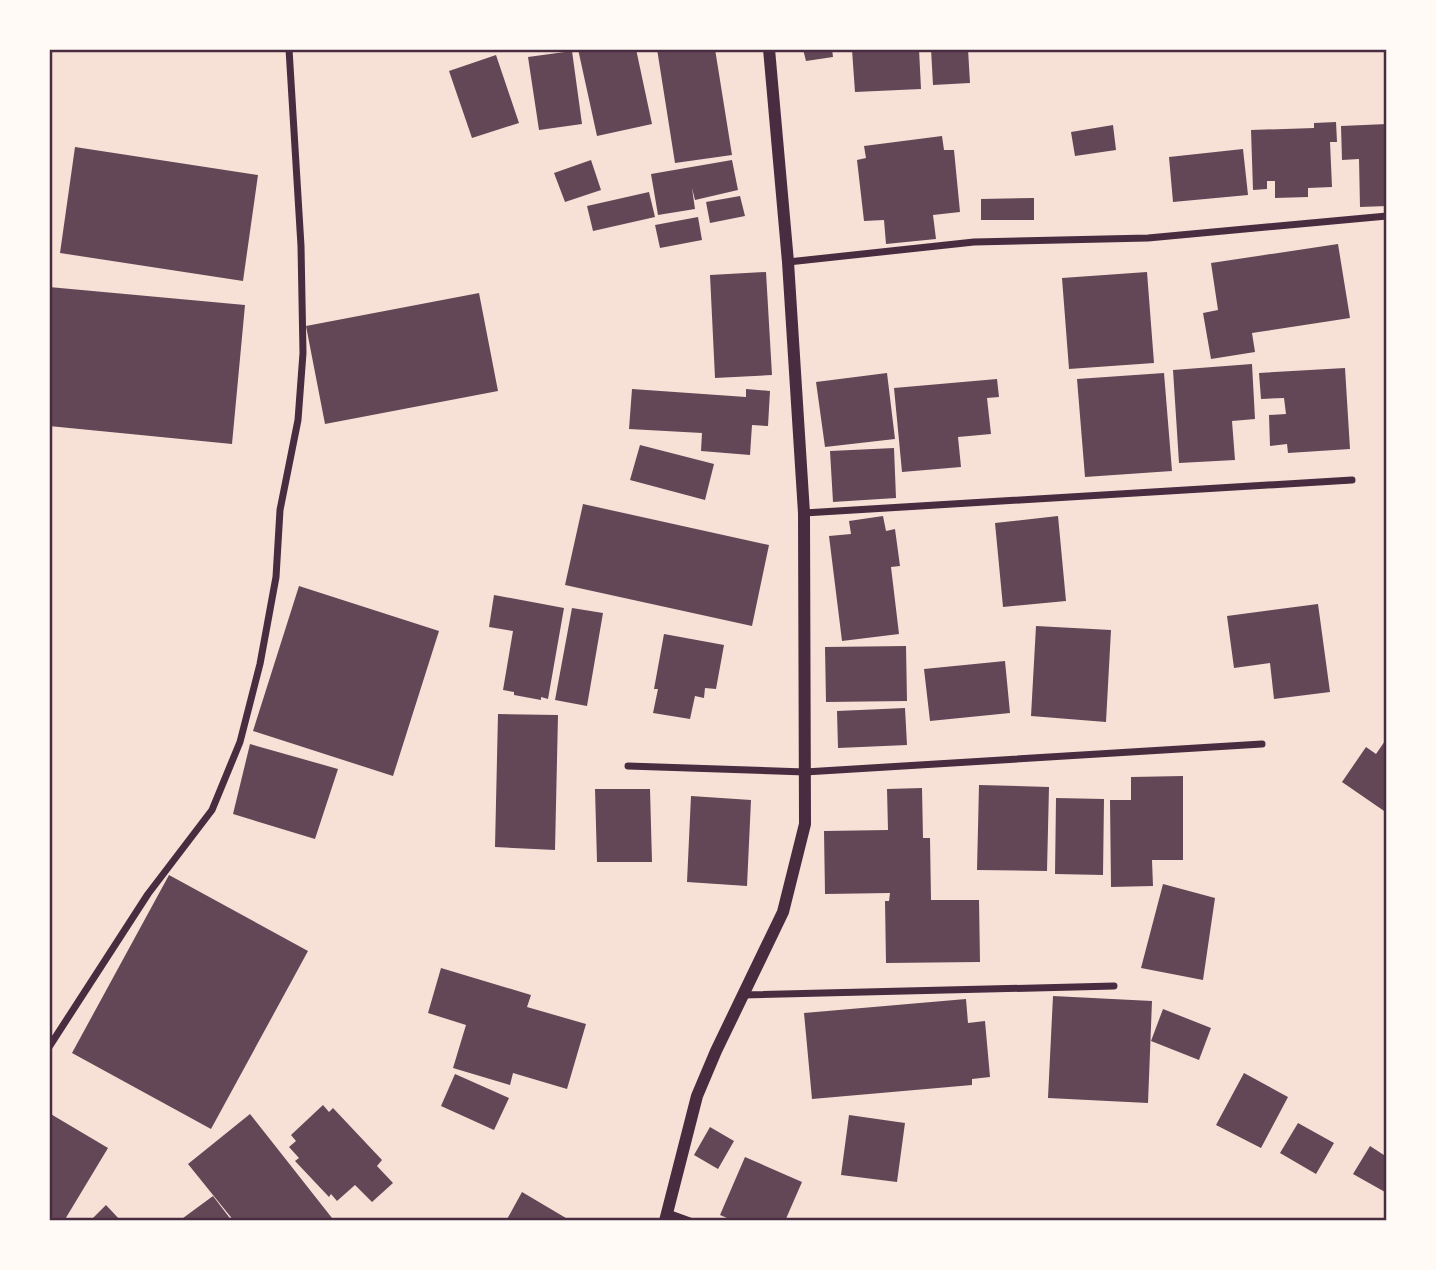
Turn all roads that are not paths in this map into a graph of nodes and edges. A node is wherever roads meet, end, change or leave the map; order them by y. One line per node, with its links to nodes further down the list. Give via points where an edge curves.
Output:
1 (289, 49): 12 (street, via 303,352 298,420 280,510 276,577 260,664 240,742 212,810 148,894)
2 (769, 49): 4 (street)
3 (1387, 216): 4 (street, via 1148,238 974,242)
4 (788, 262): 6 (street)
5 (1352, 480): 6 (street)
6 (804, 513): 9 (street)
7 (1262, 744): 9 (street)
8 (628, 766): 9 (street)
9 (805, 772): 11 (street, via 805,824 783,912)
10 (1114, 986): 11 (street)
11 (743, 995): 13 (street, via 697,1096)
12 (49, 1047)
13 (667, 1217): 14 (street)
14 (690, 1221)

